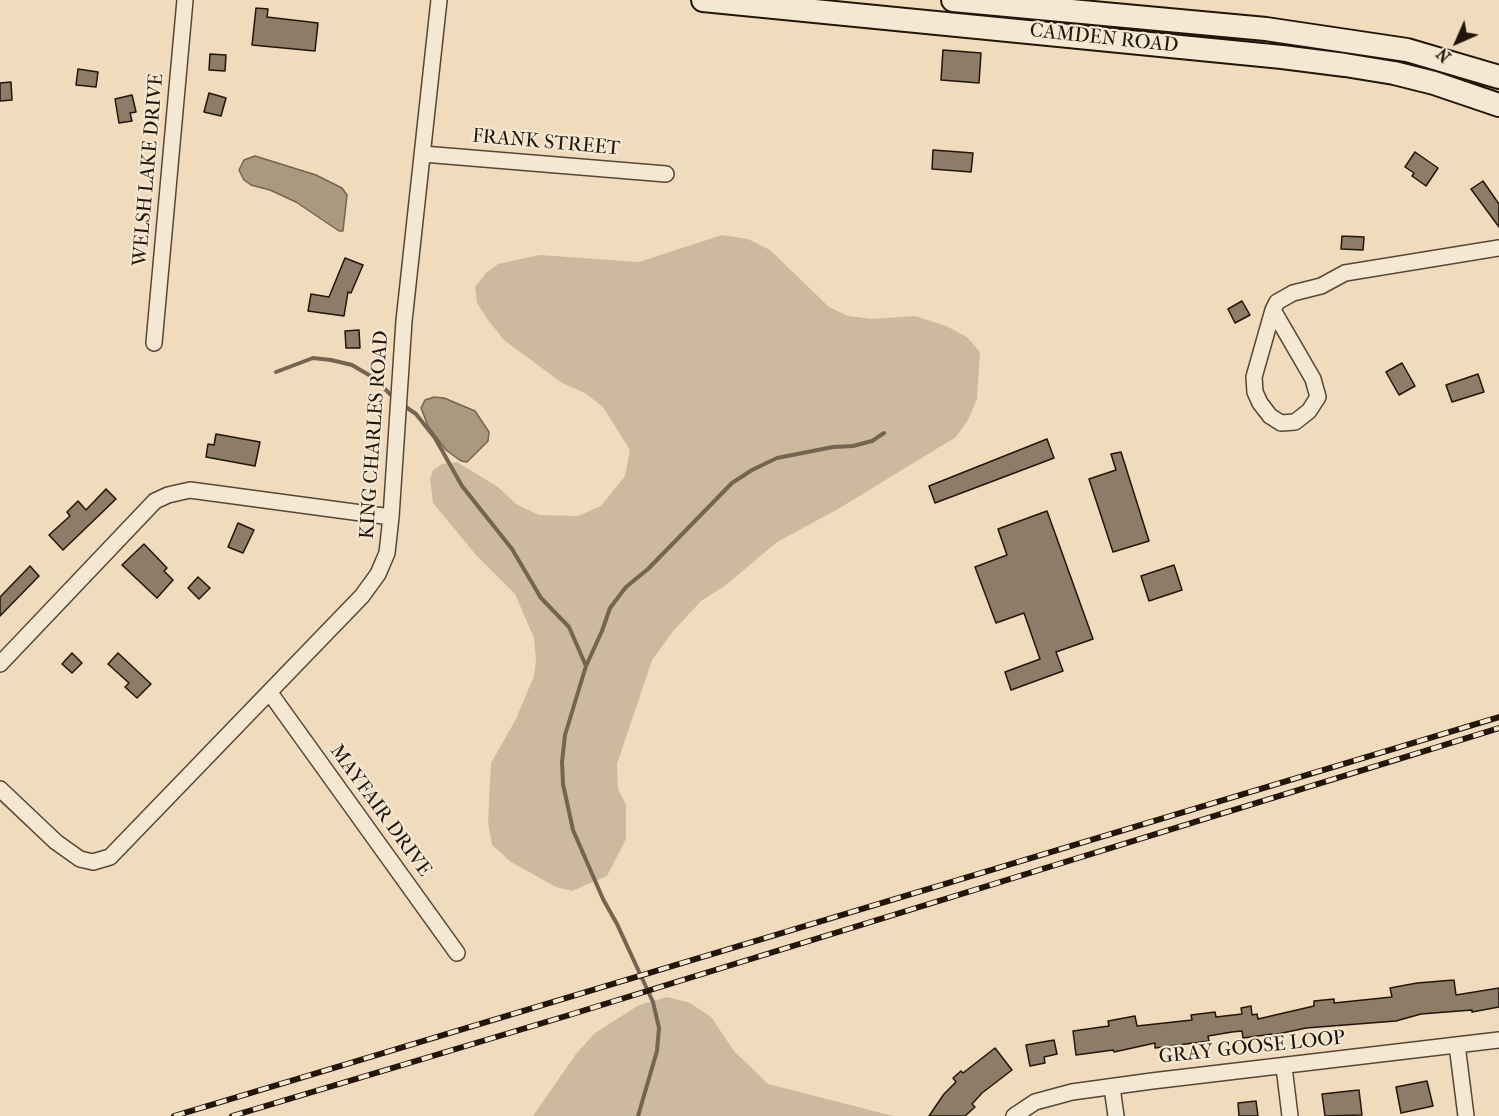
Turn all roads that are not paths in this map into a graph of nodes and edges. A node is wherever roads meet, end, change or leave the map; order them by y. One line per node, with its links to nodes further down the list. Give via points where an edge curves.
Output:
1 (185, 0): 15 (street, WELSH LAKE DRIVE)
2 (439, 0): 11 (street, KING CHARLES ROAD)
3 (704, 0): 6 (main road, CAMDEN ROAD)
4 (953, 0): 5 (main road, CAMDEN ROAD)
5 (1214, 24): 6 (main road, via 1202,34 1087,23); 8 (main road, CAMDEN ROAD)
6 (1068, 36): 7 (main road, CAMDEN ROAD)
7 (1227, 51): 8 (main road, via 1229,41 1237,36 1366,51); 10 (main road, CAMDEN ROAD, via 1394,73)
8 (1421, 53): 9 (main road, CAMDEN ROAD)
9 (1499, 77)
10 (1499, 105)
11 (423, 154): 12 (street, FRANK STREET); 16 (street, KING CHARLES ROAD, via 404,321)
12 (666, 174)
13 (1499, 248): 14 (street, via 1345,273 1321,286 1293,293 1277,302)
14 (1273, 310): 14 (street, via 1313,379 1318,397 1295,422 1281,423 1270,416 1255,392 1254,377)
15 (154, 343)
16 (391, 517): 17 (street, via 190,490 168,495 155,501); 18 (street, KING CHARLES ROAD, via 387,553 368,589)
17 (0, 664)
18 (270, 693): 19 (street, KING CHARLES ROAD, via 110,856 93,862 80,859 56,842); 20 (street, MAYFAIR DRIVE)
19 (0, 789)
20 (457, 953)
21 (1499, 1040): 22 (street, GRAY GOOSE LOOP)
22 (1457, 1045): 23 (street, GRAY GOOSE LOOP); 28 (street)
23 (1284, 1067): 24 (street, GRAY GOOSE LOOP); 27 (street)
24 (1112, 1087): 25 (street, GRAY GOOSE LOOP, via 1035,1102); 26 (street)
25 (1014, 1116)
26 (1116, 1116)
27 (1290, 1116)
28 (1466, 1116)

